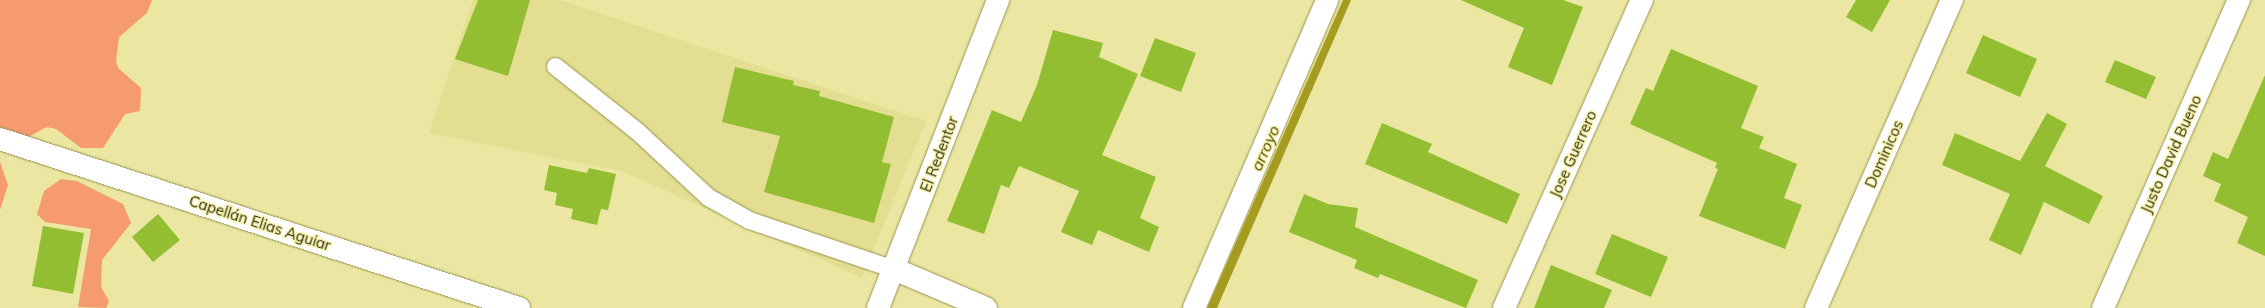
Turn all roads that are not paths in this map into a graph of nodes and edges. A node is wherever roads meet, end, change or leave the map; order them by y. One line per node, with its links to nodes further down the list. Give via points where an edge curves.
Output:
1 (998, 0): 8 (street, El Redentor)
2 (1327, 0): 12 (street)
3 (1642, 0): 13 (street, Jose Guerrero)
4 (1952, 0): 14 (street, Dominicos)
5 (2239, 0): 15 (street, Justo David Bueno)
6 (555, 66): 8 (lane, via 636,131 708,197 750,220)
7 (0, 139): 9 (street, Capellán Elias Aguiar)
8 (894, 269): 10 (street, El Redentor); 11 (street)
9 (520, 308)
10 (878, 308)
11 (986, 308)
12 (1194, 308)
13 (1504, 308)
14 (1816, 308)
15 (2103, 308)

